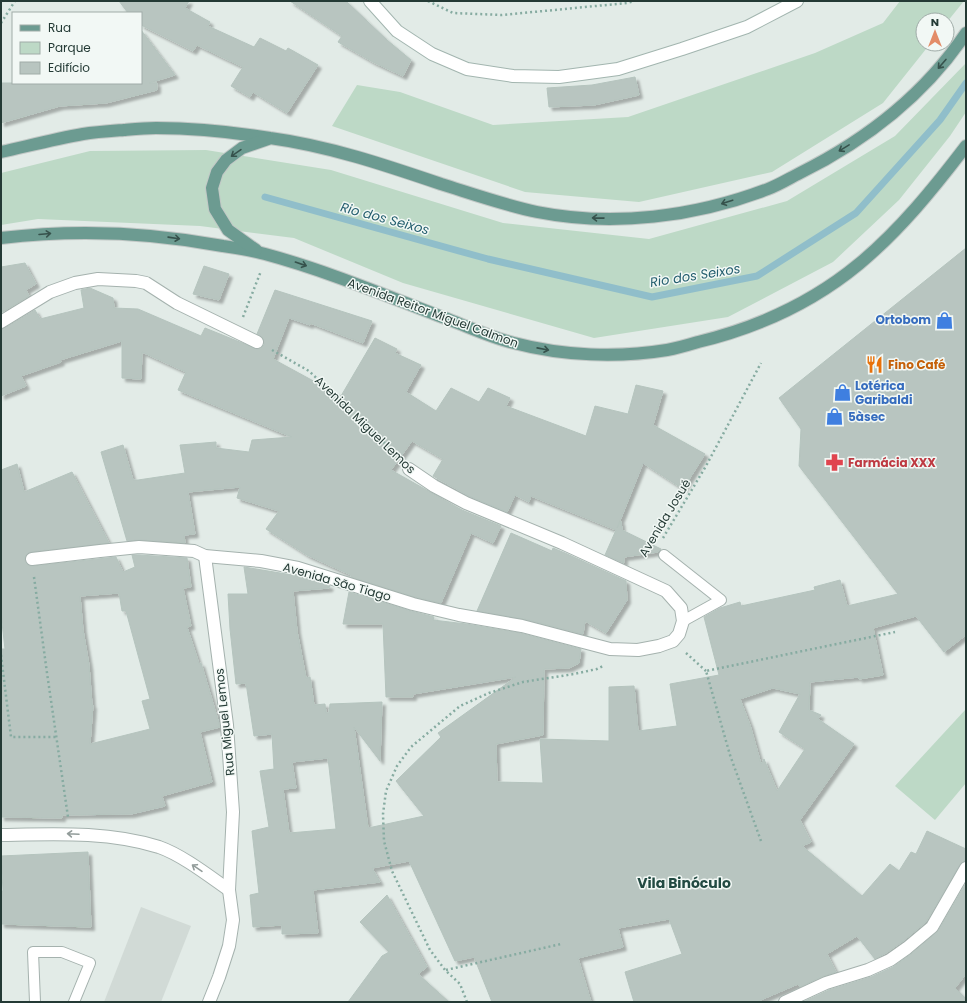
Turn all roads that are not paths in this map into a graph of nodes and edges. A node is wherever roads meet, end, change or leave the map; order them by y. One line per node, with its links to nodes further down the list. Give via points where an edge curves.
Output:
1 (370, 1): 2 (street, via 398,31 432,54 467,69 513,76 559,77 618,69 682,49 746,27)
2 (797, 1)
3 (966, 33): 4 (main road, one-way to 4, via 954,51 897,111 859,139 815,166 769,189 719,205 676,214 609,219 538,212 495,202 373,161 316,146)
4 (271, 138): 6 (main road, via 154,128 84,134); 8 (main road, one-way to 8, via 242,148 226,160 217,172 212,188 215,210 228,230)
5 (966, 146): 8 (main road, Avenida Reitor Miguel Calmon, one-way to 5, via 298,263 514,343 556,351 596,354 669,350 721,336 774,317 825,288 859,264 890,235 930,193)
6 (1, 152)
7 (3, 238): 8 (main road, Avenida Reitor Miguel Calmon, one-way to 8, via 57,233 118,233 209,243)
8 (264, 254)
9 (1, 322): 10 (street, via 50,292 75,283 98,279 136,281 146,282 177,303)
10 (257, 342)
11 (410, 470): 15 (street, Avenida Miguel Lemos, via 466,503 562,543 666,591 681,608)
12 (205, 556): 14 (street, Avenida São Tiago, via 194,550 139,547); 15 (street, Avenida São Tiago, via 261,561 298,568 459,616 522,626 610,649 638,650 673,642); 18 (street, Rua Miguel Lemos, via 227,725 233,812)
13 (664, 556): 15 (lane, via 721,600)
14 (32, 559)
15 (683, 621)
16 (1, 835): 18 (street, one-way to 16, via 192,864 159,848 117,837 71,833)
17 (966, 868): 22 (street, via 932,927 907,948 890,960 868,970 826,983)
18 (229, 890): 21 (street, via 233,920 229,946)
19 (35, 1002): 20 (lane, via 33,952 62,952 90,963)
20 (74, 1002)
21 (209, 1002)
22 (785, 1002)

